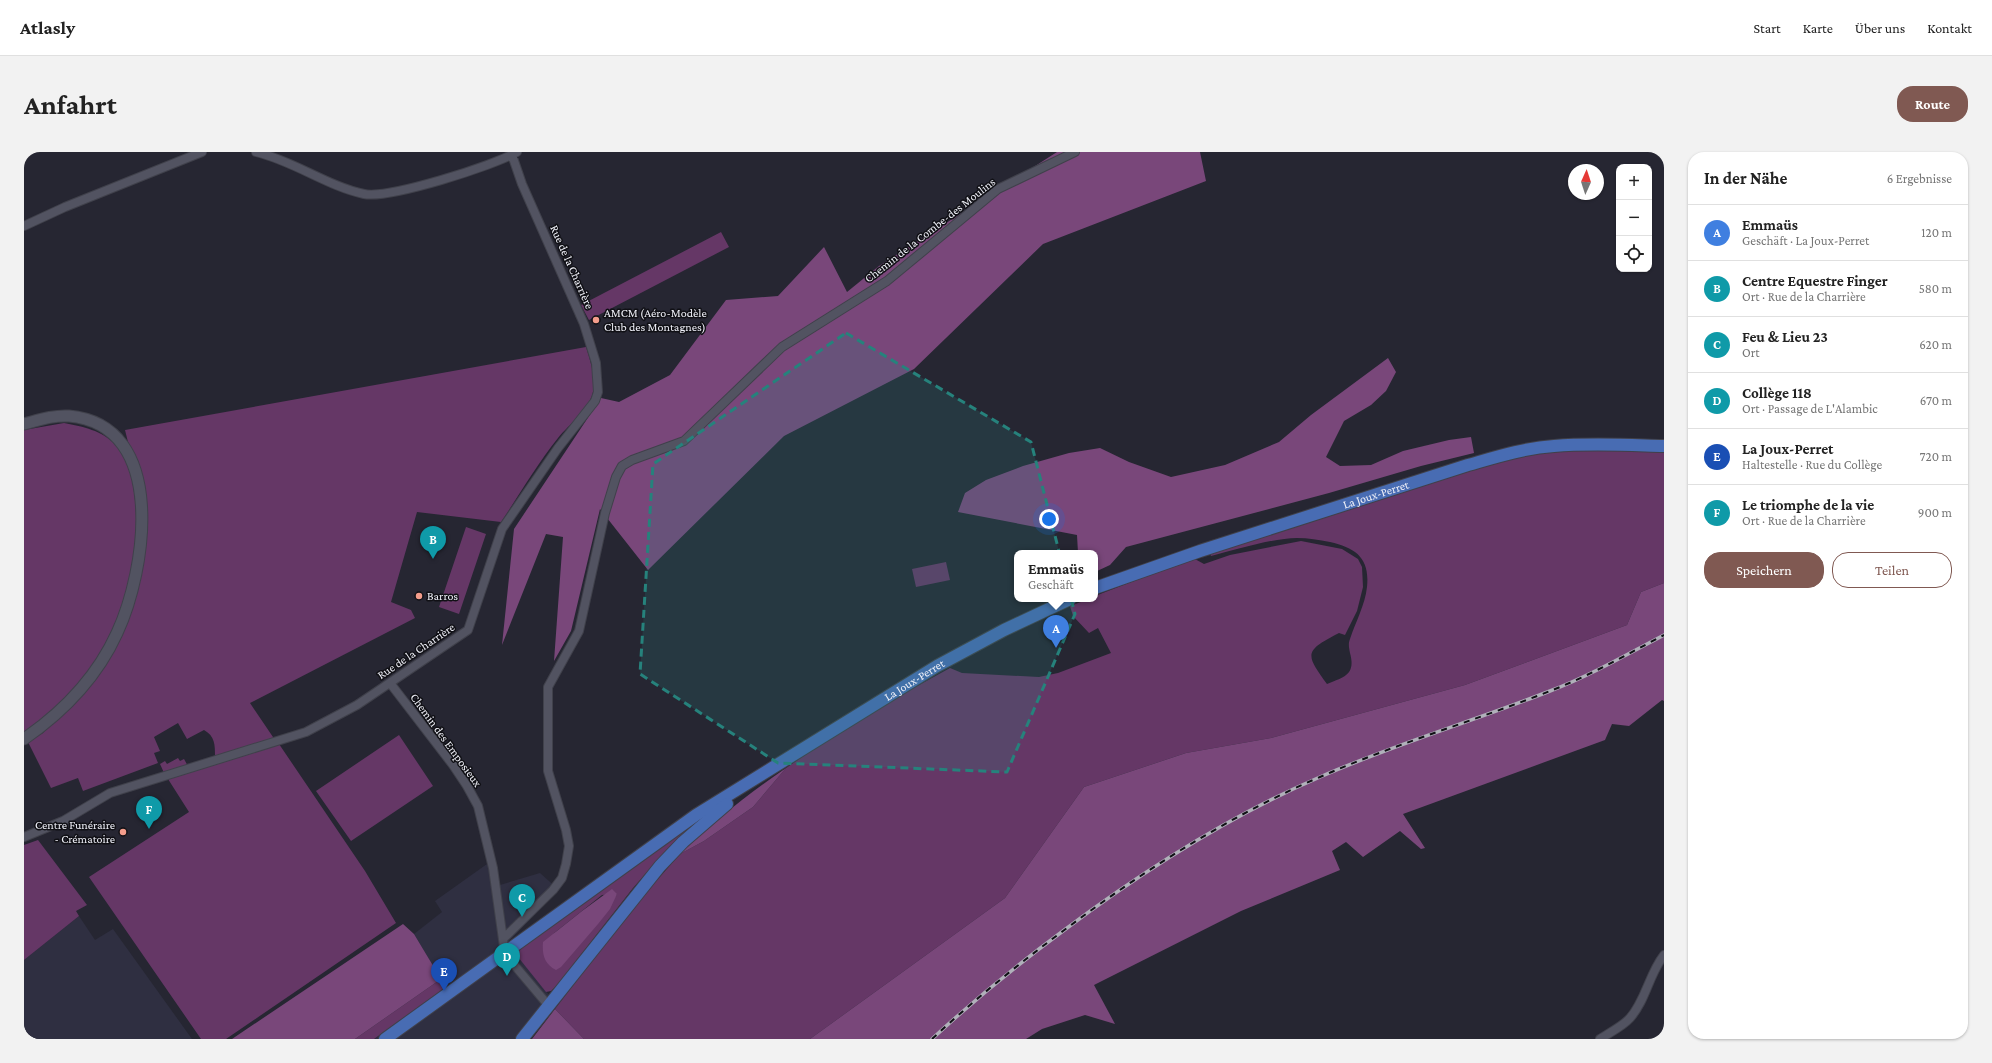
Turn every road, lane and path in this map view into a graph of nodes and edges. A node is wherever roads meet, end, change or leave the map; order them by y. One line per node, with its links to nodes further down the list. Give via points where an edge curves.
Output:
1 (202, 152): 5 (street)
2 (256, 152): 4 (street, via 365,194 388,192 450,178)
3 (1075, 152): 14 (street, Chemin de la Combe-des Moulins, via 998,189 887,281 782,347 684,441 622,466 605,513 579,631 548,687 548,771 566,830 569,846 566,864 562,878 553,890)
4 (514, 153): 10 (street, Rue de la Charrière, via 522,184 584,324 596,362 598,392 595,401 558,448 502,529 468,630)
5 (24, 226)
6 (24, 424): 11 (main road, via 55,417 81,418 103,428 118,440 136,472 142,532 133,588 116,635 100,664 79,692)
7 (1664, 446): 8 (main road, La Joux-Perret, via 1578,444 1513,452 1200,551)
8 (1098, 587)
9 (1064, 602): 12 (main road, La Joux-Perret, via 937,666)
10 (390, 684): 13 (street, Rue de la Charrière, via 306,732 110,793 63,821); 14 (street, Chemin des Emposieux, via 453,765 478,806 490,851)
11 (24, 739)
12 (765, 773): 15 (main road, La Joux-Perret, via 696,815); 17 (main road, La Joux-Perret, via 701,825 660,866)
13 (24, 837)
14 (503, 939): 15 (street, Chemin des Emposieux)
15 (505, 954): 17 (street); 18 (main road, La Joux-Perret)
16 (1664, 955): 20 (street, via 1630,1019)
17 (548, 1005): 19 (main road, La Joux-Perret)
18 (385, 1039)
19 (522, 1039)
20 (1600, 1039)

